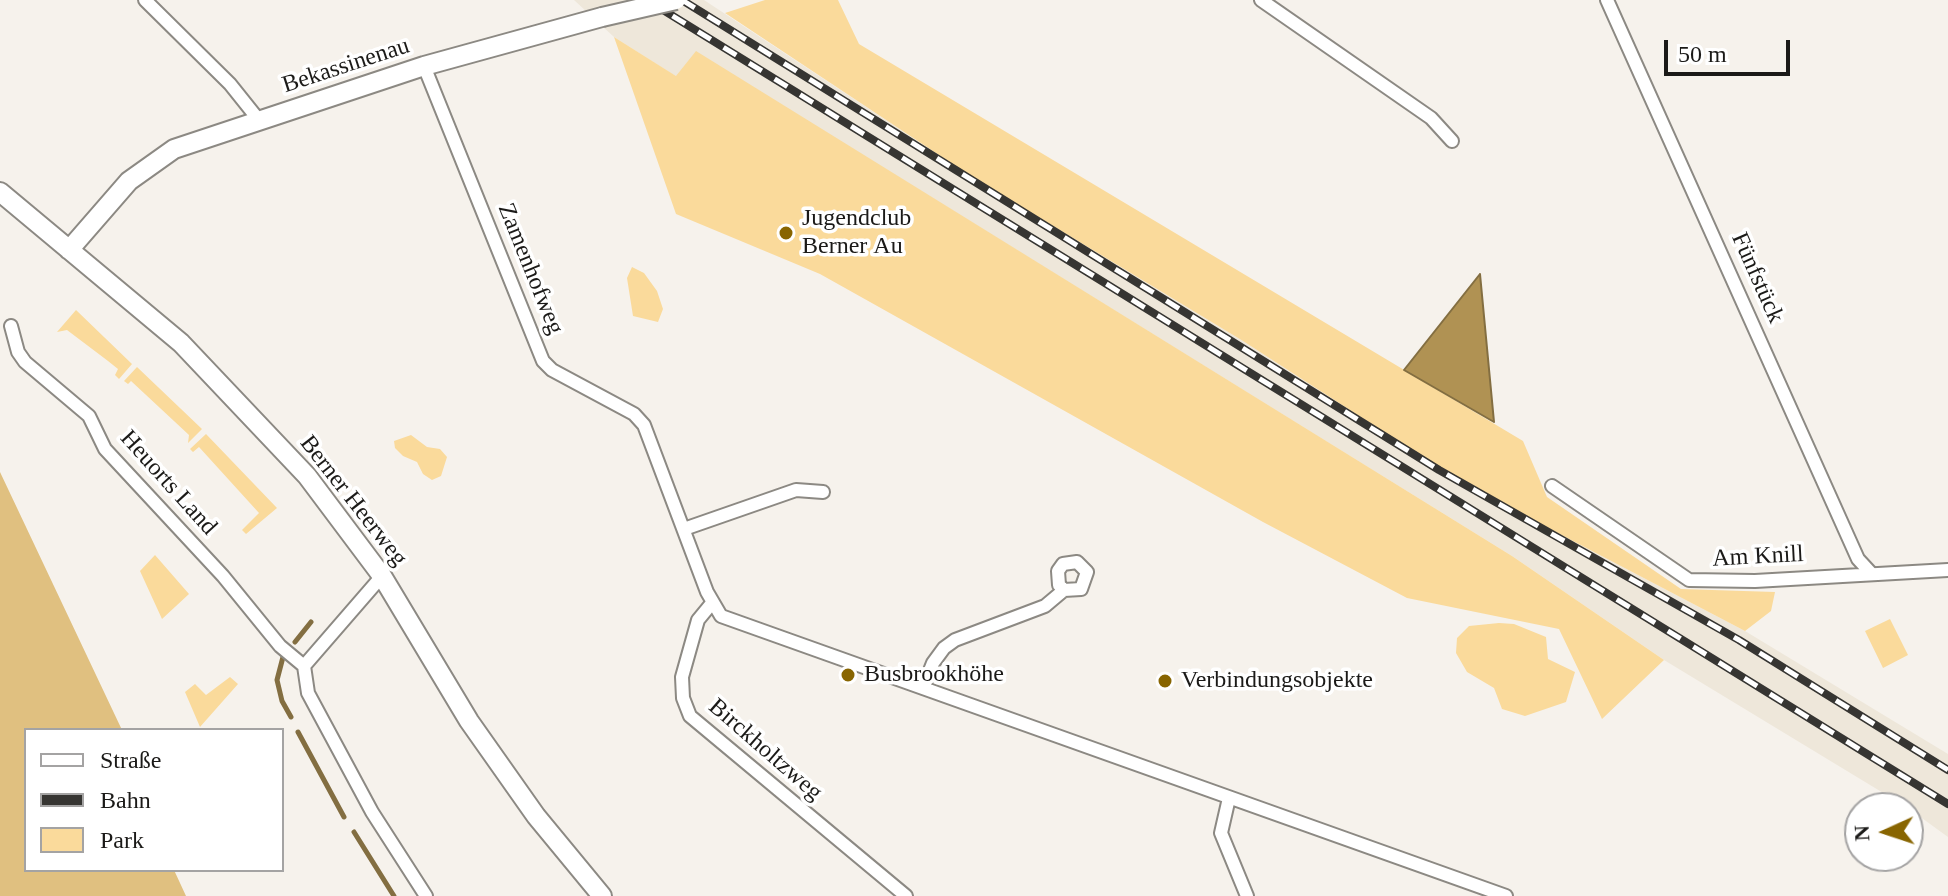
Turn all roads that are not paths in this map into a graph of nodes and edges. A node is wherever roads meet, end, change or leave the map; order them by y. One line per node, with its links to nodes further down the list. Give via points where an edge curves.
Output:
1 (145, 0): 6 (street)
2 (676, 0): 5 (main road, Bekassinenau, bridge)
3 (1261, 0): 7 (street, via 1431,118)
4 (1607, 0): 15 (street, Fünfstück, via 1858,559)
5 (424, 66): 6 (main road, Bekassinenau); 13 (street, Zamenhofweg, via 543,361 644,425)
6 (258, 119): 9 (main road, Bekassinenau, via 160,156 116,194)
7 (1452, 141)
8 (0, 192): 9 (main road, Berner Heerweg)
9 (69, 250): 16 (main road, Berner Heerweg, via 181,343 231,394 307,476)
10 (11, 326): 19 (street, Heuorts Land, via 25,362 89,416 105,449 193,542 280,646)
11 (1552, 486): 15 (street, Am Knill, via 1689,580)
12 (823, 492): 13 (street, via 796,490)
13 (684, 529): 18 (street, Zamenhofweg)
14 (1948, 570): 15 (street, Am Knill)
15 (1870, 572)
16 (382, 576): 19 (street); 23 (main road, Berner Heerweg, via 469,721 536,816)
17 (1064, 590): 20 (street, via 1045,606 955,640 933,663)
18 (712, 603): 20 (street, via 736,625); 24 (street, Birckholtzweg, via 698,620 682,677 690,716)
19 (304, 666): 22 (street, via 313,702 372,812)
20 (923, 688): 21 (street)
21 (1229, 798): 25 (street, via 1221,833); 26 (street)
22 (426, 896)
23 (602, 896)
24 (906, 896)
25 (1247, 896)
26 (1506, 896)

